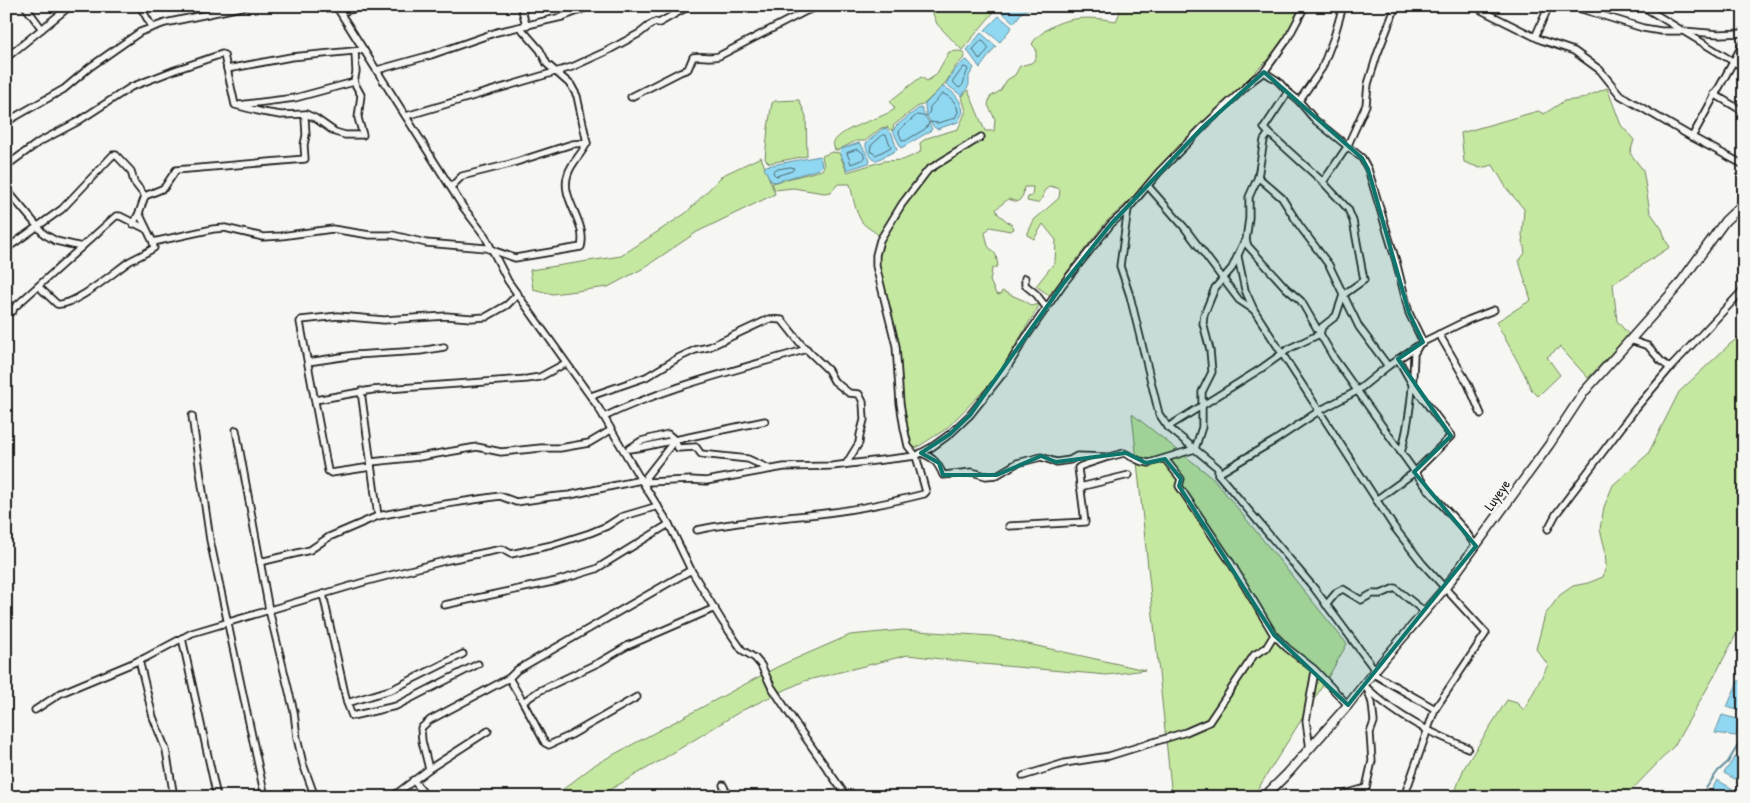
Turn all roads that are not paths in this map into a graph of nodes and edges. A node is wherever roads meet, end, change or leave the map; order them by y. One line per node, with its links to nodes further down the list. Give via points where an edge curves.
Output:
1 (25, 6): 20 (street)
2 (70, 6): 20 (street)
3 (140, 6): 19 (street)
4 (246, 6): 19 (street)
5 (521, 6): 18 (street)
6 (591, 6): 18 (street, via 556,19)
7 (689, 6): 33 (street, via 607,51)
8 (820, 6): 37 (street, via 719,56 693,57 688,70)
9 (1305, 6): 32 (street, via 1287,40)
10 (1343, 6): 38 (street, via 1322,68)
11 (1396, 6): 48 (street, via 1368,84 1366,105)
12 (1481, 6): 23 (street, via 1481,10)
13 (1550, 6): 23 (street)
14 (1572, 6): 21 (street, via 1643,28)
15 (1642, 6): 21 (street)
16 (363, 7): 17 (street)
17 (338, 9): 25 (street)
18 (523, 26): 31 (street); 33 (street, via 547,64)
19 (152, 27): 43 (street, via 135,35 64,89)
20 (42, 29): 27 (street)
21 (1683, 31): 22 (street); 28 (street)
22 (1744, 33)
23 (1535, 37): 46 (street, via 1574,51 1600,70 1620,95)
24 (1744, 42): 28 (street)
25 (364, 50): 26 (street); 31 (street)
26 (356, 52): 30 (street, via 291,58); 34 (street)
27 (6, 58)
28 (1733, 62): 29 (street); 36 (street)
29 (1744, 68)
30 (227, 69): 39 (street, via 235,104); 50 (street, via 222,54 131,87 39,142)
31 (378, 70): 42 (street)
32 (1264, 72): 35 (street); 53 (street, via 1203,127)
33 (557, 73): 42 (street); 47 (street, via 571,85 577,96)
34 (354, 82): 39 (street, via 295,98); 41 (street, via 361,95 358,118 363,135 335,132)
35 (1288, 92): 38 (street); 44 (street, via 1264,128)
36 (1714, 94): 40 (street); 46 (street)
37 (631, 98)
38 (1299, 101): 48 (street, via 1315,120)
39 (239, 105): 41 (street, via 282,115)
40 (1744, 112)
41 (306, 114): 56 (street, via 305,159 176,170 164,188)
42 (406, 116): 54 (street)
43 (6, 122)
44 (1269, 132): 51 (street, via 1264,140); 52 (street)
45 (981, 137): 111 (street, via 928,170 902,204 880,240 876,255 896,346 904,428 908,446)
46 (1692, 137): 49 (street)
47 (587, 143): 54 (street, via 572,144 462,176); 67 (street, via 566,182 581,234 581,247 515,258)
48 (1347, 147): 52 (street); 84 (street, via 1362,158 1368,169)
49 (1744, 165)
50 (6, 166)
51 (1258, 177): 63 (street, via 1249,197); 74 (street, via 1282,198 1329,265)
52 (1323, 182): 74 (street, via 1348,209 1364,280)
53 (1148, 186): 58 (street); 70 (street)
54 (451, 187): 67 (street, via 485,236)
55 (6, 189): 61 (street)
56 (145, 196): 59 (street); 61 (street, via 134,182 131,171 113,155 62,210)
57 (1744, 202): 83 (street, Luyeye, via 1725,220 1678,286)
58 (1128, 209): 76 (street, via 1110,224); 104 (street, via 1120,266 1156,407)
59 (140, 213): 60 (street); 62 (street)
60 (133, 224): 62 (street); 65 (street, via 116,216)
61 (37, 227): 65 (street, via 56,241); 66 (street)
62 (146, 229): 64 (street)
63 (1246, 240): 68 (street); 81 (street, via 1286,288 1302,301)
64 (153, 242): 67 (street, via 225,228 263,237 332,229); 71 (street, via 154,248 85,293 62,304 57,304)
65 (82, 247): 71 (street)
66 (6, 249)
67 (490, 250): 73 (street)
68 (1238, 257): 70 (street); 77 (street, via 1244,290)
69 (1025, 278): 76 (street, via 1026,285)
70 (1223, 278): 77 (street, via 1239,300); 98 (street, via 1215,288 1204,315 1212,372 1202,392)
71 (39, 287): 79 (street)
72 (1744, 289): 92 (street)
73 (518, 294): 89 (street, via 507,305 486,317 384,320 338,316 302,320 299,325); 90 (street)
74 (1343, 295): 81 (street, via 1336,316); 91 (street, via 1359,327)
75 (6, 302): 79 (street)
76 (1046, 307): 111 (street, via 1006,372 970,415 950,434)
77 (1254, 310): 87 (street)
78 (1494, 310): 82 (street)
79 (13, 311): 80 (street)
80 (6, 315)
81 (1320, 334): 87 (street); 94 (street)
82 (1439, 334): 84 (street); 100 (street)
83 (1630, 340): 92 (street, via 1648,346); 129 (street, Luyeye, via 1584,392)
84 (1421, 344): 88 (street); 93 (street, via 1414,354)
85 (444, 347): 89 (street)
86 (806, 349): 96 (street, via 782,320 769,319 678,358 646,377); 102 (street, via 686,385); 114 (street, via 828,370 834,381 849,393 859,394 863,402 864,420 859,443)
87 (1282, 354): 98 (street); 99 (street)
88 (1398, 359): 91 (street); 93 (street)
89 (308, 362): 97 (street)
90 (566, 363): 95 (street, via 540,377 527,379); 96 (street)
91 (1388, 366): 94 (street)
92 (1670, 368): 127 (street, via 1636,408)
93 (1412, 384): 110 (street, via 1409,420); 117 (street, via 1451,436)
94 (1357, 391): 99 (street); 110 (street)
95 (360, 392): 97 (street); 115 (street)
96 (591, 396): 102 (street)
97 (315, 400): 115 (street, via 328,471)
98 (1203, 406): 104 (street); 109 (street, via 1202,431)
99 (1319, 411): 118 (street); 122 (street)
100 (1481, 414)
101 (192, 416): 139 (street, via 210,540)
102 (604, 417): 106 (street)
103 (765, 421): 107 (street)
104 (1168, 427): 109 (street)
105 (236, 430): 130 (street)
106 (611, 430): 108 (street); 115 (street, via 589,443 560,448 501,452 477,447)
107 (675, 440): 108 (street, via 642,448); 116 (street, via 678,448 696,447 701,454 748,459); 120 (street)
108 (621, 448): 120 (street)
109 (1195, 449): 113 (street); 118 (street, via 1218,468)
110 (1401, 453): 117 (street)
111 (919, 454): 112 (street, via 928,455 938,463 942,475 972,472 986,476 997,475 1017,463 1039,457 1056,462 1076,456); 114 (street); 128 (street, via 924,494 840,511 727,523)
112 (1109, 457): 113 (street, via 1126,453 1146,463); 121 (street, via 1079,467)
113 (1165, 459): 140 (street, via 1181,479 1179,486 1231,562)
114 (846, 464): 116 (street)
115 (371, 465): 124 (street)
116 (771, 470): 120 (street, via 706,481)
117 (1415, 472): 122 (street); 129 (street)
118 (1218, 474): 135 (street)
119 (1129, 475): 121 (street)
120 (644, 481): 123 (street); 124 (street, via 570,495 516,502 500,496)
121 (1080, 488): 126 (street, via 1086,521)
122 (1376, 500): 132 (street)
123 (658, 506): 125 (street); 133 (street, via 544,547 511,554 502,549 466,556)
124 (378, 516): 130 (street, via 329,537 310,550)
125 (669, 524): 131 (street); 134 (street, via 596,569)
126 (1009, 526)
127 (1548, 529)
128 (697, 530)
129 (1476, 546): 132 (street, Luyeye)
130 (260, 562): 137 (street)
131 (691, 570): 136 (street); 147 (street, via 517,670)
132 (1445, 588): 138 (street, Luyeye); 153 (street, via 1486,633)
133 (323, 594): 137 (street); 151 (street)
134 (444, 605)
135 (1326, 605): 138 (street, via 1343,589 1361,600 1395,588); 146 (street)
136 (715, 608): 150 (street, via 627,646); 170 (street, via 742,650 761,665 771,686)
137 (269, 610): 139 (street); 166 (street, via 294,712 300,754)
138 (1425, 612): 146 (street, Luyeye)
139 (227, 623): 141 (street); 165 (street)
140 (1274, 635): 145 (street); 160 (street, via 1266,648 1254,655 1209,722 1109,756 1065,763)
141 (182, 638): 143 (street); 164 (street)
142 (463, 654): 151 (street, via 393,689)
143 (140, 660): 154 (street, via 61,693); 163 (street, via 152,717 166,750)
144 (478, 664): 151 (street, via 396,706 352,716)
145 (1315, 671): 152 (street); 158 (street, via 1306,721)
146 (1373, 672): 148 (street, Luyeye); 153 (street)
147 (509, 678): 150 (street); 159 (street, via 430,720 421,728)
148 (1365, 686): 152 (street, Luyeye); 156 (street, via 1385,705); 172 (street, via 1374,715 1370,733 1372,760 1366,788)
149 (637, 697): 150 (street, via 549,744)
150 (523, 702)
151 (348, 704)
152 (1348, 705): 158 (street, Luyeye)
153 (1435, 709): 156 (street)
154 (35, 710)
155 (488, 731): 159 (street)
156 (1426, 731): 157 (street); 173 (street)
157 (1468, 748)
158 (1310, 749): 171 (street, Luyeye)
159 (428, 769): 161 (street)
160 (1023, 776)
161 (414, 780): 167 (street); 168 (street)
162 (723, 785): 169 (street, via 727,793)
163 (174, 797)
164 (217, 797)
165 (265, 797)
166 (315, 797)
167 (392, 797)
168 (427, 797)
169 (723, 797)
170 (847, 797)
171 (1264, 797)
172 (1344, 797)
173 (1404, 797)

